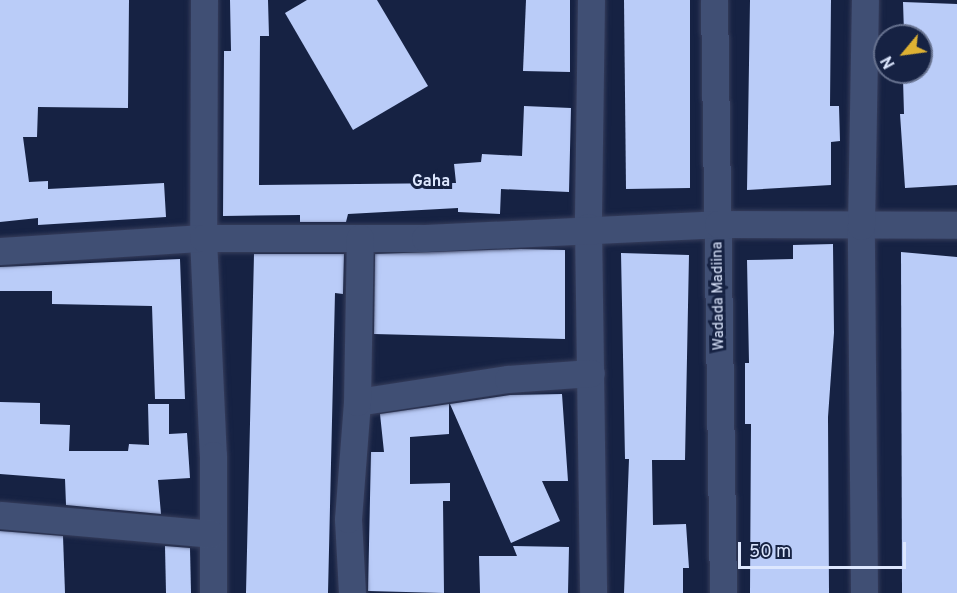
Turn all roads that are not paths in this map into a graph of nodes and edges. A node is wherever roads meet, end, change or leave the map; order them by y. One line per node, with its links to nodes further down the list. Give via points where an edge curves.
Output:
1 (204, 0): 9 (street)
2 (591, 0): 8 (street)
3 (714, 0): 5 (street, Wadada Madiina)
4 (865, 0): 7 (street)
5 (718, 224): 7 (street); 8 (street); 19 (street, Wadada Madiina)
6 (957, 225): 7 (street)
7 (861, 226): 20 (street)
8 (588, 227): 10 (street, via 424,238); 12 (street)
9 (203, 238): 10 (street); 11 (street); 15 (street, via 213,454)
10 (360, 238): 13 (street)
11 (0, 251)
12 (591, 373): 13 (street, via 508,379); 18 (street)
13 (357, 402): 17 (street, via 348,519)
14 (0, 515): 15 (street)
15 (211, 534): 16 (street)
16 (213, 593)
17 (352, 593)
18 (593, 593)
19 (723, 593)
20 (864, 593)

